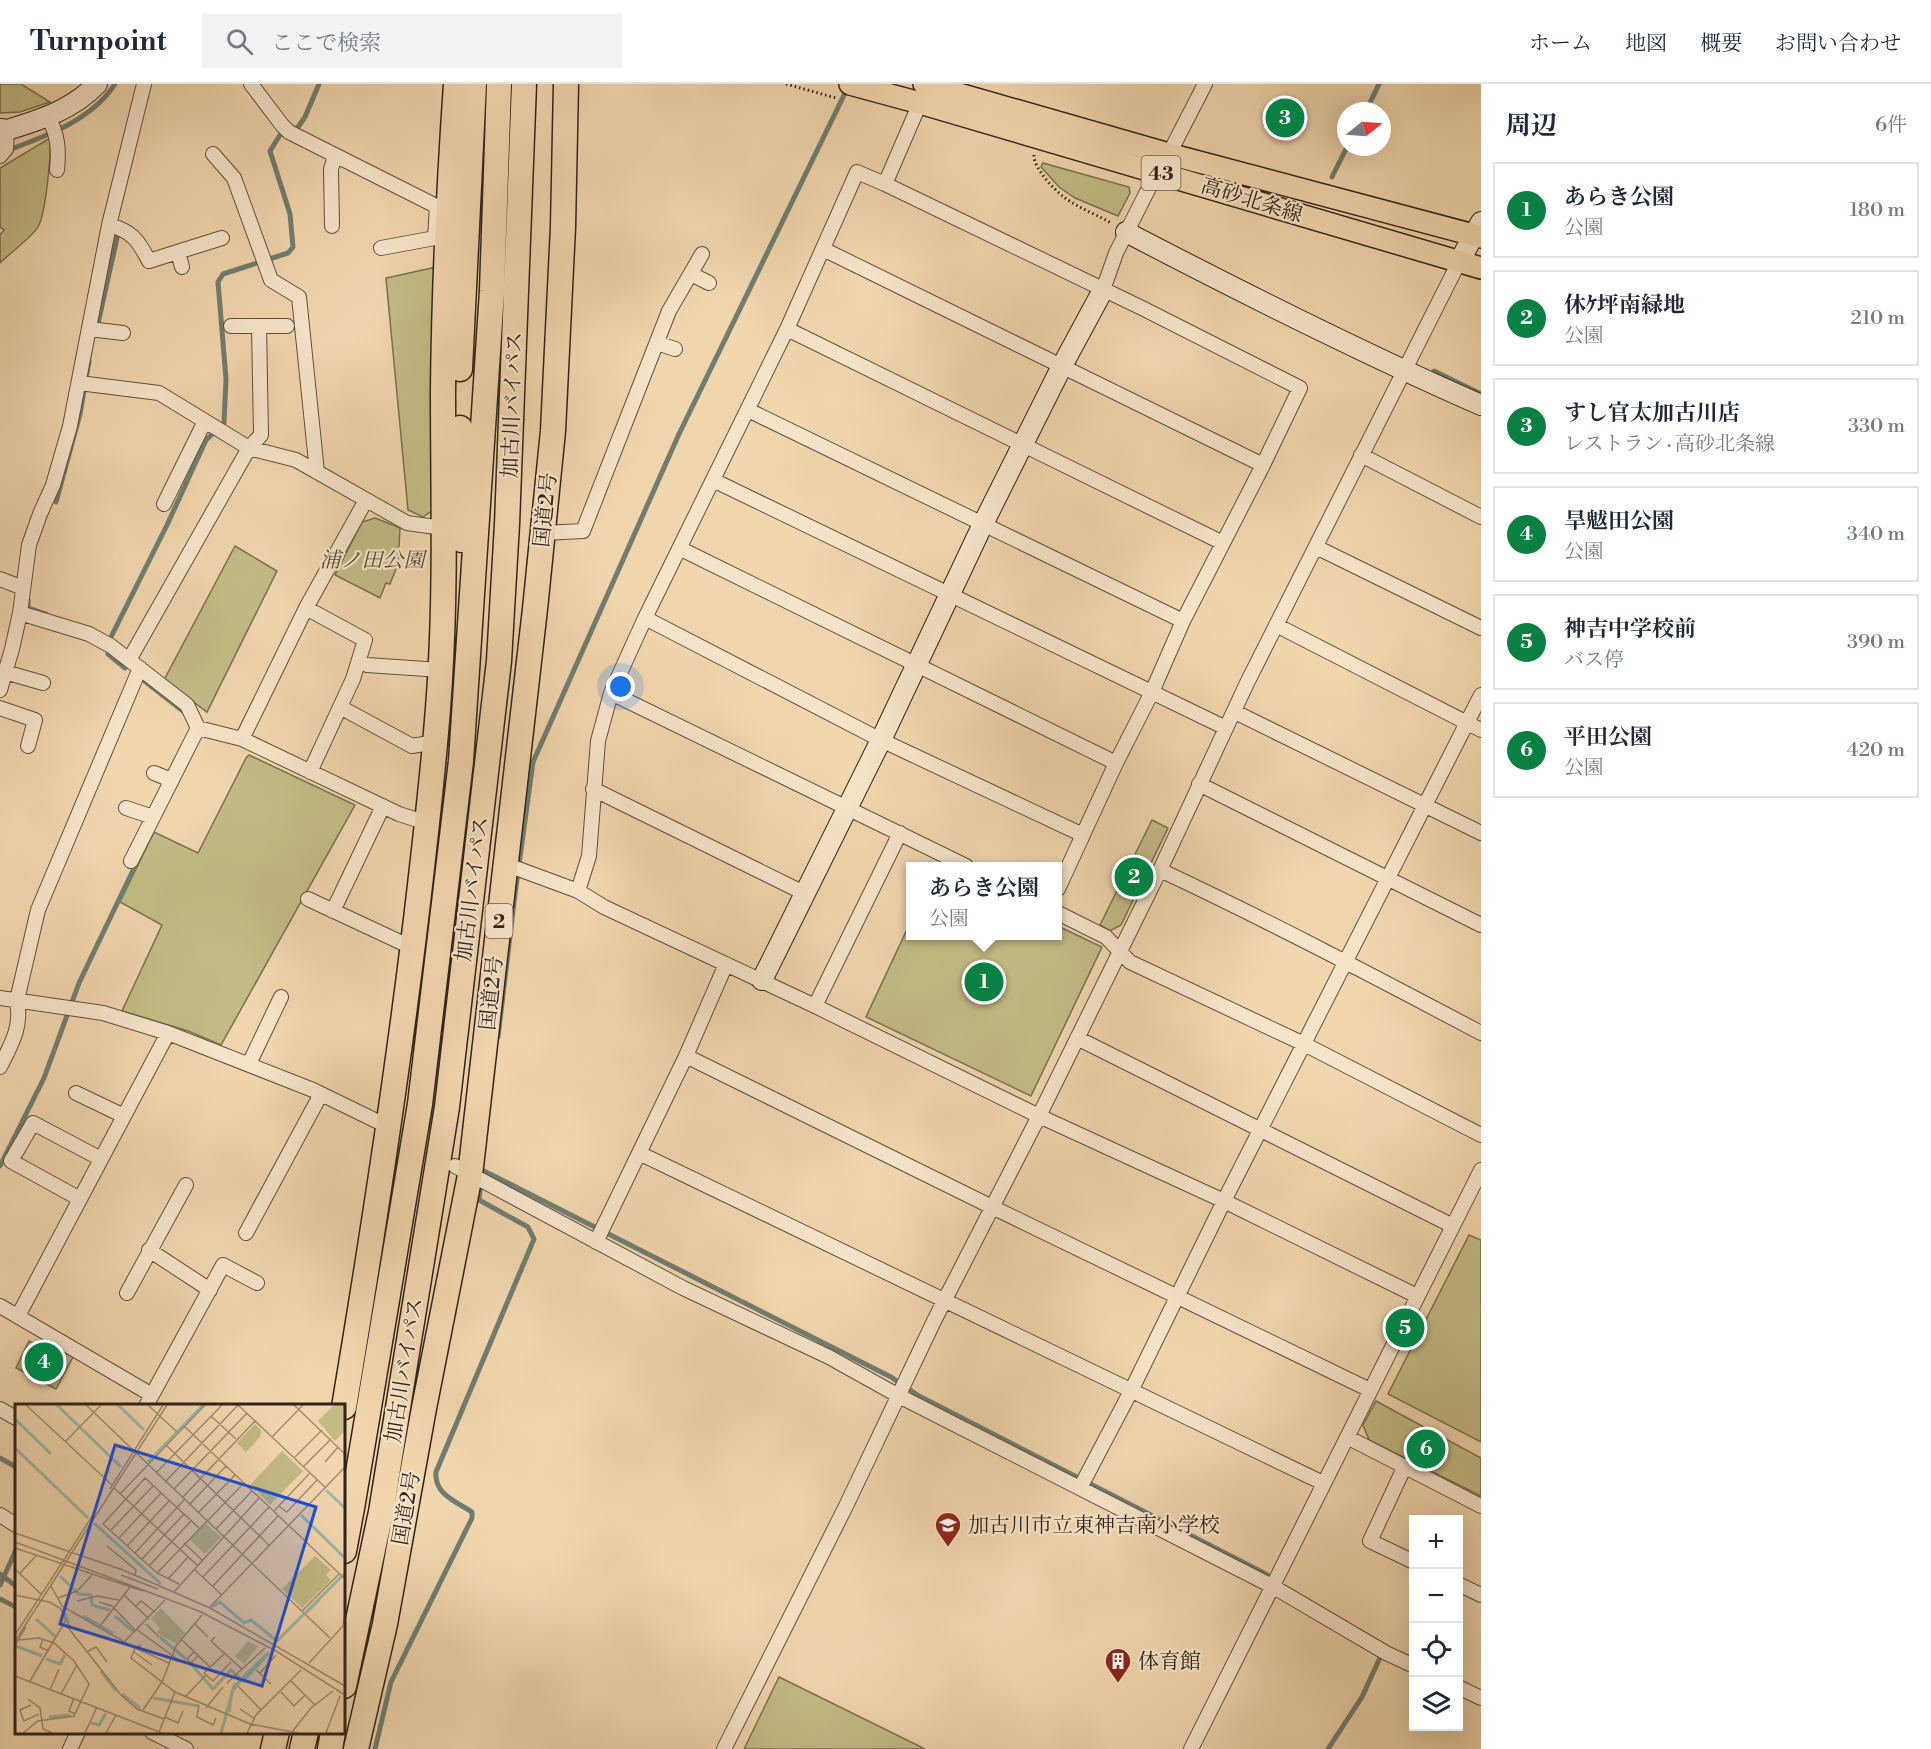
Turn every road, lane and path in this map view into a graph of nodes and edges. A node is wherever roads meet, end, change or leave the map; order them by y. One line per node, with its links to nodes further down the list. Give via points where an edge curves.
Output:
1 (97, 84): 15 (street)
2 (144, 84): 25 (street)
3 (251, 84): 19 (street, via 289,132)
4 (456, 84): 24 (highway)
5 (474, 84): 102 (highway, via 459,378 463,568)
6 (499, 84): 102 (highway, 加古川バイパス, via 492,291)
7 (524, 84): 80 (highway, 加古川バイパス / 2)
8 (552, 84): 80 (highway, via 534,514)
9 (566, 84): 66 (highway, 国道2号 / 2, via 555,397)
10 (786, 84): 14 (path)
11 (1205, 84): 18 (street)
12 (856, 86): 13 (main road, 高砂北条線 / 43)
13 (922, 93): 18 (main road, 高砂北条線 / 43); 22 (main road, 高砂北条線 / 43); 23 (street)
14 (830, 96)
15 (53, 126): 16 (street); 21 (street, via 59,151)
16 (3, 141)
17 (213, 154): 59 (street, via 234,178 271,280 299,297)
18 (1169, 154): 28 (main road, 高砂北条線 / 43)
19 (336, 156): 24 (street); 26 (street, via 331,169)
20 (1045, 156): 33 (path, via 1034,153 1033,161 1064,197 1118,226)
21 (57, 170)
22 (1157, 172): 29 (street); 35 (main road, 高砂北条線 / 43)
23 (885, 183): 31 (street, via 858,172); 40 (street)
24 (442, 209): 30 (street, via 435,238); 65 (highway)
25 (109, 225): 32 (street, via 126,229 142,246 149,261); 44 (street)
26 (332, 226)
27 (205, 227): 32 (street, via 216,240)
28 (1479, 231): 35 (street)
29 (1126, 232): 33 (street); 50 (street, via 1267,306)
30 (381, 248)
31 (823, 249): 45 (street); 49 (street)
32 (178, 252): 36 (street)
33 (1116, 253): 40 (street)
34 (702, 254): 38 (street)
35 (1459, 262): 37 (main road, 高砂北条線 / 43); 50 (street)
36 (182, 267)
37 (1481, 268)
38 (691, 274): 39 (street); 47 (street)
39 (709, 283)
40 (1103, 290): 49 (street); 58 (street, via 1300,388)
41 (231, 326): 42 (street)
42 (259, 326): 43 (street); 56 (street, via 261,435)
43 (287, 326)
44 (89, 329): 46 (street); 51 (street)
45 (787, 329): 53 (street); 55 (street)
46 (123, 333)
47 (657, 343): 48 (street); 66 (street, via 583,531)
48 (675, 349)
49 (1062, 366): 55 (street); 58 (street)
50 (1404, 371): 52 (street); 57 (street)
51 (79, 383): 54 (street, via 159,393); 71 (street, via 53,485 29,545)
52 (1481, 405)
53 (748, 410): 60 (street); 64 (street)
54 (206, 421): 56 (street); 62 (street)
55 (1022, 445): 64 (street); 67 (street)
56 (249, 448): 59 (street, via 296,460); 81 (street)
57 (1361, 455): 63 (street); 68 (street)
58 (1263, 465): 67 (street)
59 (316, 472): 61 (street)
60 (713, 480): 69 (street); 72 (street)
61 (366, 500): 65 (street, via 407,523); 73 (street)
62 (164, 504)
63 (1481, 517)
64 (983, 524): 72 (street); 76 (street)
65 (443, 528): 84 (highway)
66 (543, 533): 120 (highway, 国道2号 / 2)
67 (1223, 543): 76 (street)
68 (1316, 547): 77 (street); 78 (street)
69 (681, 549): 75 (street); 83 (street)
70 (0, 579): 71 (street)
71 (23, 588): 74 (street)
72 (949, 594): 83 (street); 88 (street)
73 (306, 608): 91 (street, via 365,639); 98 (street)
74 (20, 613): 79 (street); 81 (street, via 89,634)
75 (645, 618): 89 (street); 99 (street)
76 (1183, 621): 88 (street)
77 (1276, 625): 93 (street); 94 (street)
78 (1481, 628)
79 (6, 647): 85 (street)
80 (499, 661): 193 (highway, 加古川バイパス / 2, via 447,1107 381,1512)
81 (135, 664): 95 (street, via 187,705); 137 (street, via 38,910)
82 (367, 665): 84 (street)
83 (916, 666): 99 (street); 103 (street)
84 (441, 670): 100 (highway)
85 (5, 672): 86 (street); 87 (street)
86 (43, 682)
87 (0, 690)
88 (1152, 692): 96 (street); 103 (street)
89 (610, 693): 108 (street, via 598,741); 112 (street)
90 (1481, 695): 94 (street)
91 (340, 707): 100 (street, via 412,746); 104 (street)
92 (0, 708): 101 (street, via 35,720)
93 (1235, 712): 96 (street); 109 (street)
94 (1467, 723): 97 (street); 109 (street)
95 (198, 728): 98 (street); 106 (street)
96 (1226, 728): 107 (street)
97 (1481, 730)
98 (242, 739): 104 (street)
99 (881, 740): 112 (street); 117 (street)
100 (435, 742): 114 (highway)
101 (28, 746)
102 (461, 761): 187 (highway, 加古川バイパス, via 420,1104)
103 (1116, 764): 117 (street)
104 (310, 772): 110 (street)
105 (154, 773): 106 (street)
106 (171, 780): 113 (street)
107 (1199, 784): 121 (street); 122 (street)
108 (593, 789): 124 (street, via 589,856); 125 (street)
109 (1427, 804): 115 (street); 122 (street)
110 (383, 806): 114 (street); 127 (street)
111 (126, 808): 113 (street)
112 (847, 808): 116 (street); 125 (street)
113 (153, 817): 118 (street)
114 (427, 823): 130 (highway)
115 (1481, 832)
116 (900, 833): 119 (street); 138 (street)
117 (1083, 835): 123 (street)
118 (131, 861)
119 (956, 862)
120 (509, 866): 124 (street); 156 (highway, 国道2号 / 2)
121 (1160, 870): 131 (street); 132 (street)
122 (1388, 878): 129 (street); 132 (street)
123 (1062, 880)
124 (578, 891): 133 (street)
125 (804, 893): 134 (street)
126 (308, 899): 127 (street)
127 (333, 911): 130 (street)
128 (1062, 915): 131 (street, via 1106,937)
129 (1481, 925)
130 (413, 948): 150 (highway)
131 (1120, 951): 141 (street); 142 (street, via 1130,962)
132 (1346, 962): 140 (street); 142 (street)
133 (726, 964): 134 (street); 143 (street)
134 (762, 981): 138 (street)
135 (281, 997): 144 (street)
136 (0, 998): 137 (street)
137 (17, 1000): 139 (street, via 103,1013); 145 (street, via 17,1035)
138 (815, 1006): 149 (street)
139 (168, 1033): 144 (street); 148 (street)
140 (1481, 1033)
141 (1077, 1038): 149 (street); 151 (street)
142 (1304, 1044): 151 (street); 152 (street)
143 (686, 1056): 153 (street); 160 (street)
144 (249, 1064): 147 (street)
145 (0, 1067)
146 (76, 1093): 148 (street)
147 (321, 1094): 150 (street); 162 (street)
148 (124, 1116): 154 (street)
149 (1039, 1116): 159 (street); 160 (street)
150 (394, 1129): 177 (highway)
151 (1262, 1129): 159 (street); 161 (street)
152 (1481, 1135)
153 (639, 1153): 163 (street); 170 (street)
154 (101, 1159): 158 (street); 158 (street, via 33,1123 11,1161)
155 (1481, 1170): 161 (street)
156 (465, 1172): 163 (street); 206 (highway, 国道2号 / 2, via 385,1624)
157 (186, 1185): 164 (street)
158 (80, 1199): 172 (street)
159 (1224, 1201): 168 (street); 169 (street)
160 (992, 1207): 169 (street); 170 (street)
161 (1453, 1226): 168 (street)
162 (246, 1233)
163 (597, 1242): 175 (street)
164 (149, 1250): 166 (street); 167 (street)
165 (257, 1283): 166 (street, via 224,1265)
166 (210, 1290): 176 (street)
167 (127, 1293)
168 (1417, 1296): 173 (street)
169 (1178, 1297): 173 (street); 174 (street)
170 (944, 1301): 174 (street); 175 (street)
171 (0, 1306): 172 (street)
172 (18, 1316): 176 (street)
173 (1370, 1390): 180 (street)
174 (1131, 1391): 182 (street); 183 (street)
175 (899, 1396): 183 (street); 207 (street)
176 (149, 1400)
177 (345, 1404)
178 (0, 1409): 179 (street)
179 (15, 1417)
180 (1347, 1437): 181 (street); 182 (street)
181 (1404, 1467): 184 (street); 188 (street, via 1370,1541)
182 (1323, 1483): 189 (street)
183 (1080, 1488): 189 (street)
184 (1481, 1506)
185 (0, 1515): 186 (street)
186 (15, 1524)
187 (345, 1546)
188 (1409, 1560)
189 (1272, 1586): 192 (street); 208 (street)
190 (1463, 1586): 191 (street)
191 (1481, 1595)
192 (1409, 1664)
193 (345, 1681)
194 (1463, 1689): 195 (street)
195 (1481, 1698)
196 (77, 1734): 201 (street)
197 (156, 1734): 202 (street)
198 (277, 1734): 203 (highway)
199 (306, 1734): 204 (highway)
200 (333, 1734): 205 (highway)
201 (70, 1749)
202 (186, 1749)
203 (273, 1749)
204 (302, 1749)
205 (330, 1749)
206 (356, 1749)
207 (724, 1749)
208 (1191, 1749)

